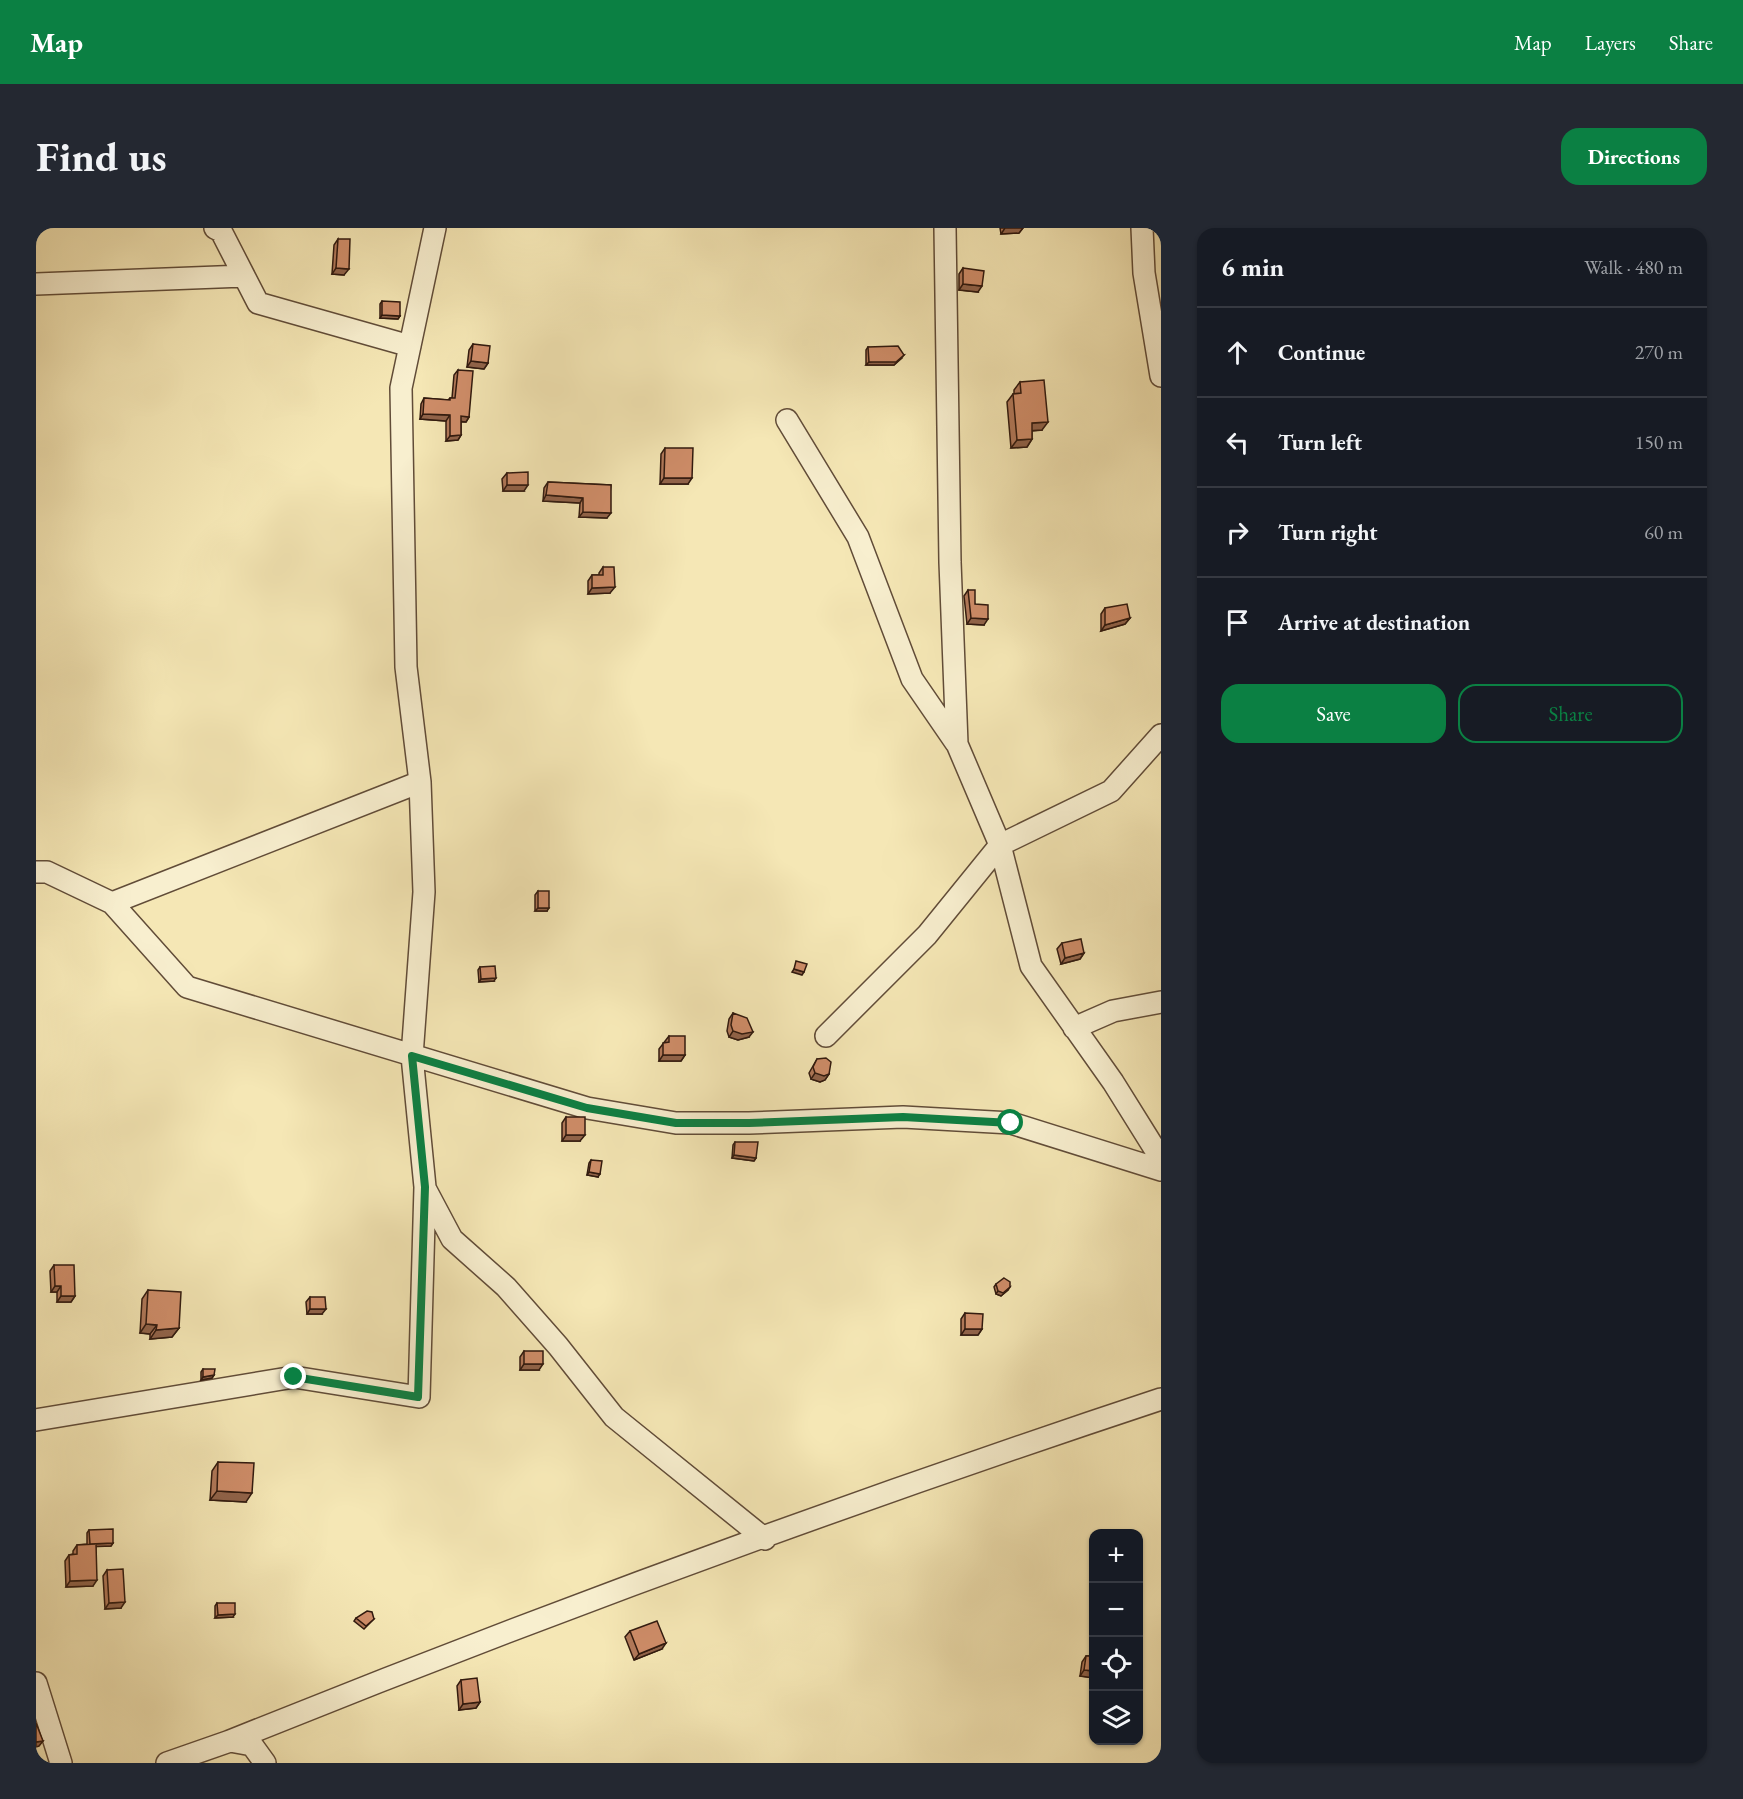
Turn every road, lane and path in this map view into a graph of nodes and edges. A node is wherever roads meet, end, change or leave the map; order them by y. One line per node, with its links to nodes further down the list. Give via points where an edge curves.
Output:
1 (215, 228): 5 (street)
2 (435, 228): 7 (street)
3 (945, 228): 11 (street, via 949,539)
4 (1142, 228): 8 (street, via 1144,273)
5 (244, 276): 6 (street); 7 (street, via 258,303)
6 (36, 284)
7 (410, 346): 12 (street, via 401,388 406,668)
8 (1161, 375)
9 (787, 420): 11 (street, via 858,537 912,679)
10 (1161, 735): 13 (street, via 1111,790)
11 (957, 744): 13 (street)
12 (420, 782): 15 (street); 19 (street, via 424,892)
13 (1000, 845): 17 (street, via 1031,966); 18 (street, via 927,935)
14 (36, 872): 15 (street, via 47,872)
15 (112, 903): 19 (street, via 187,987)
16 (1161, 1002): 17 (street, via 1113,1011)
17 (1074, 1028): 20 (street)
18 (826, 1036)
19 (412, 1056): 21 (street, via 587,1108 676,1123 903,1117 1011,1123); 22 (street)
20 (1161, 1159)
21 (1161, 1170)
22 (425, 1187): 24 (street, via 418,1397 294,1377); 25 (street, via 452,1239 506,1287 614,1417)
23 (1161, 1399): 25 (street)
24 (36, 1420)
25 (765, 1539): 27 (street, via 571,1606)
26 (36, 1683): 28 (street)
27 (230, 1741): 29 (street); 30 (street, via 252,1746)
28 (61, 1763)
29 (166, 1763)
30 (265, 1763)

